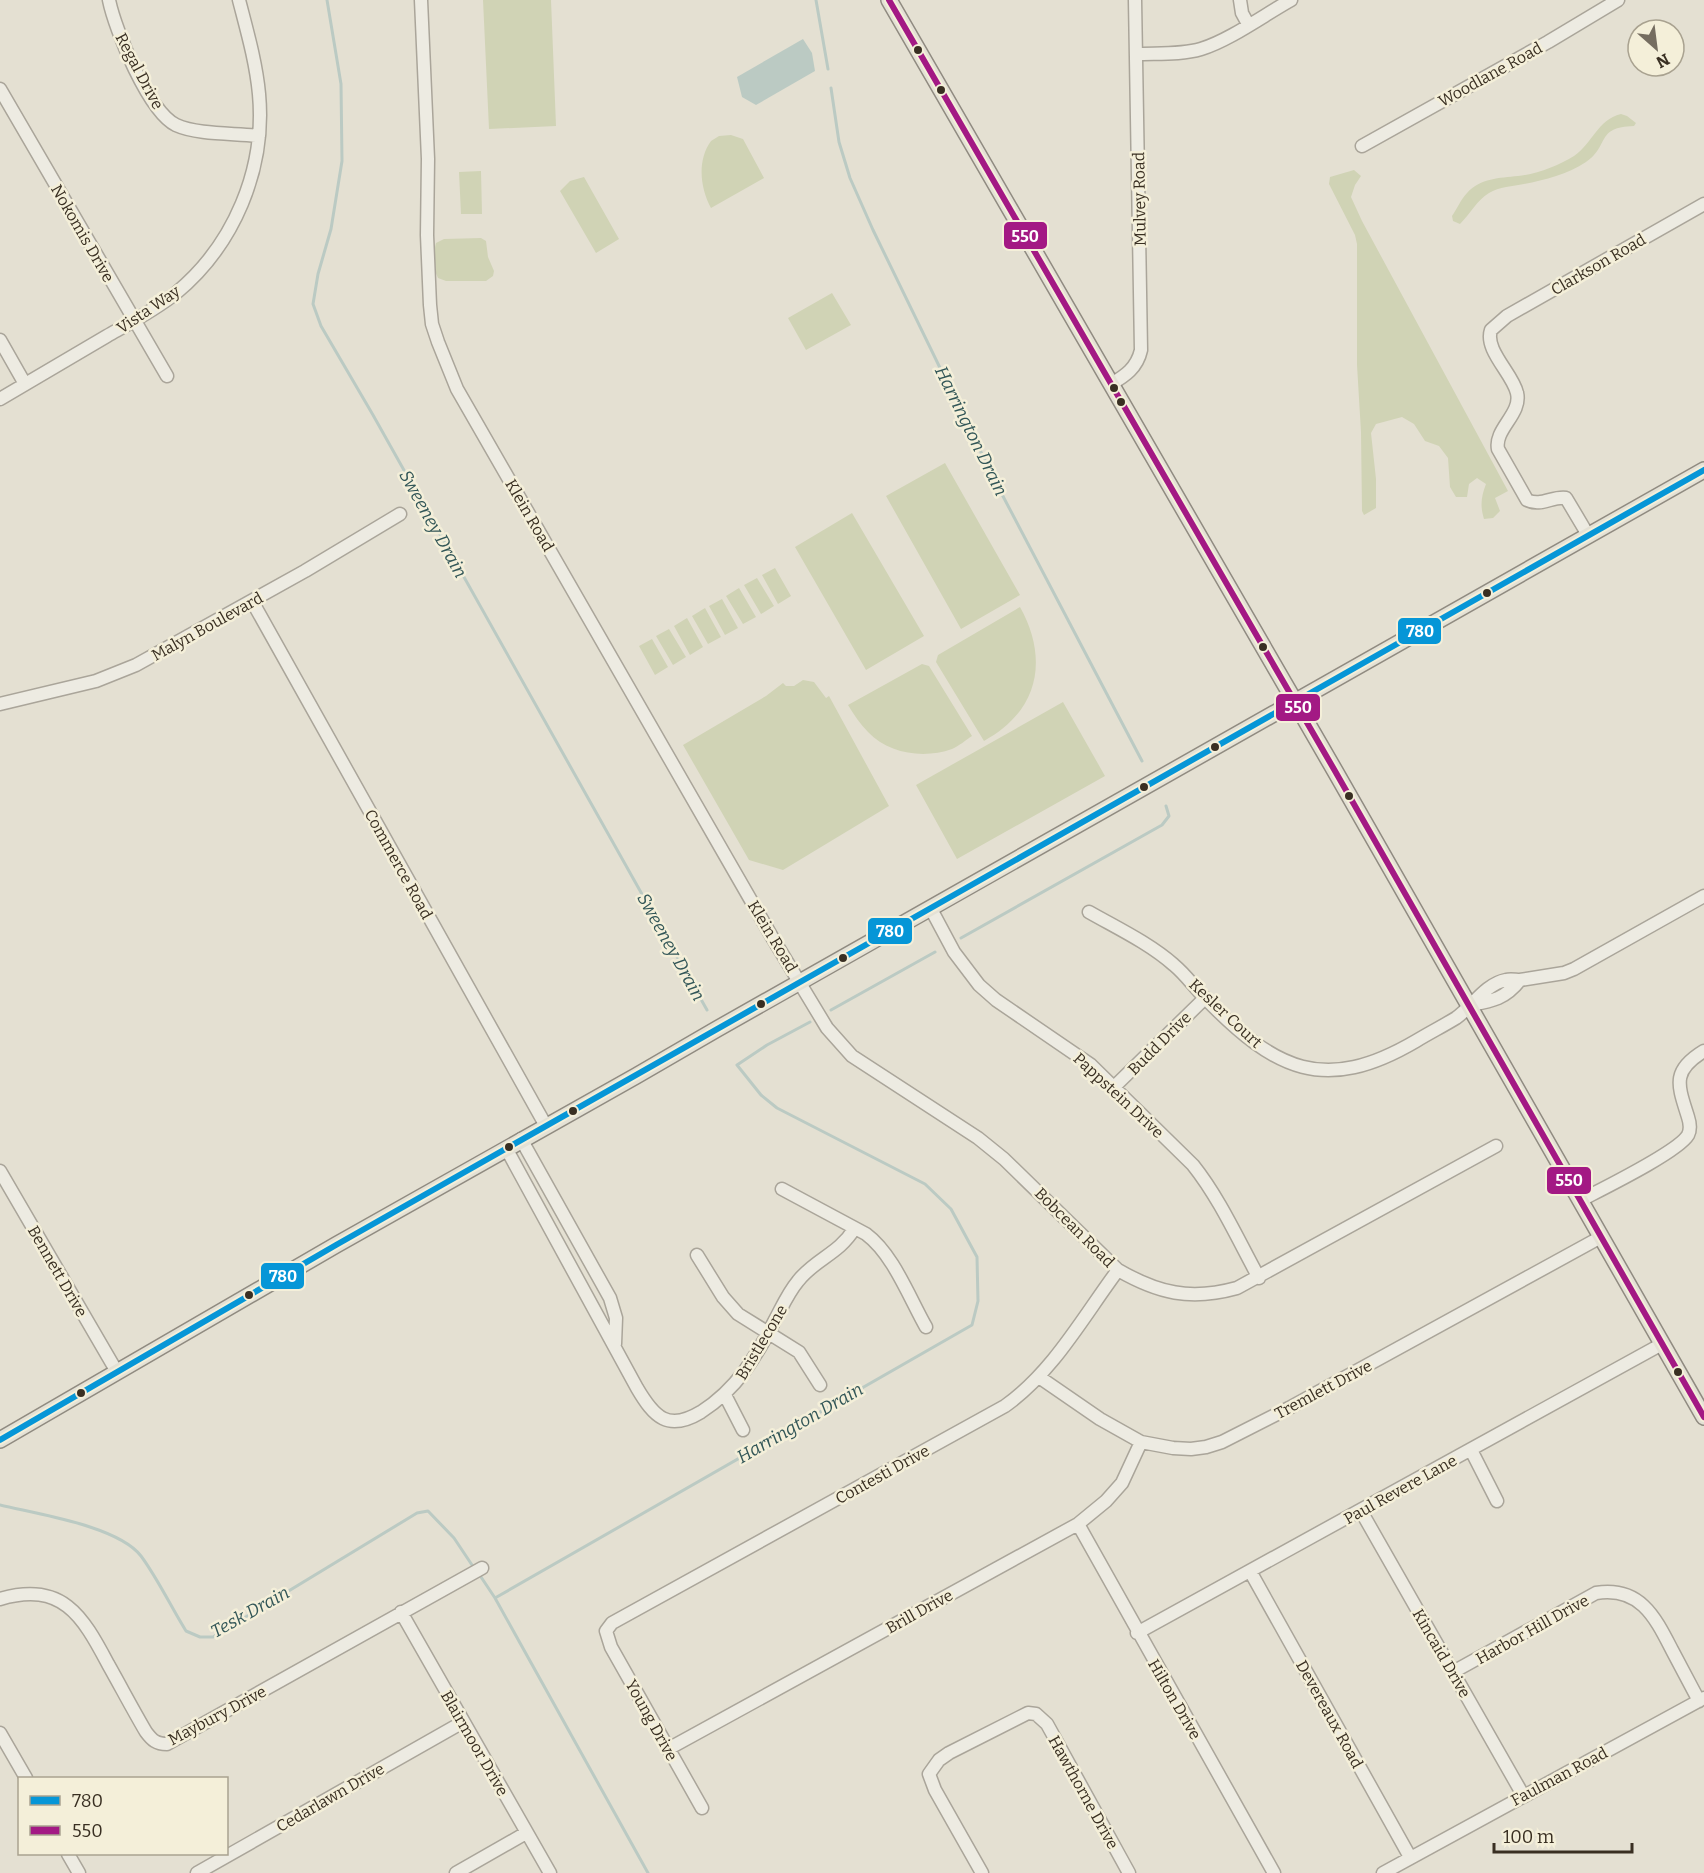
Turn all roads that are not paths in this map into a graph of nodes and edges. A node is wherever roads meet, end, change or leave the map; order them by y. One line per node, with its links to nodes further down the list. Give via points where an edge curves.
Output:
1 (109, 0): 12 (street, Regal Drive, via 124,49 169,121 188,129)
2 (239, 0): 12 (street, Vista Way, via 259,94)
3 (421, 0): 30 (street, Klein Road, via 429,286 432,324 444,361)
4 (889, 0): 19 (main road)
5 (1135, 0): 10 (street, Mulvey Road)
6 (1240, 0): 9 (street)
7 (1291, 0): 9 (street)
8 (1618, 0): 13 (street, Woodlane Road)
9 (1248, 24): 10 (street, via 1201,49)
10 (1136, 54): 19 (street, Mulvey Road, via 1141,350 1133,368)
11 (0, 89): 15 (street, Nokomis Drive)
12 (259, 136): 15 (street, Vista Way, via 248,189 226,236 184,285)
13 (1362, 146)
14 (1704, 204): 23 (street, Clarkson Road, via 1507,316 1489,335 1518,397 1497,441 1498,449 1527,500 1537,503 1566,498)
15 (135, 320): 17 (street, Nokomis Drive); 18 (street, Vista Way)
16 (0, 340): 18 (street)
17 (167, 376)
18 (25, 384): 20 (street, Vista Way)
19 (1110, 384): 25 (main road)
20 (0, 399)
21 (1704, 470): 23 (main road)
22 (400, 514): 24 (street, Malyn Boulevard)
23 (1588, 535): 25 (main road)
24 (252, 602): 26 (street, Malyn Boulevard, via 114,675); 35 (street, Commerce Road)
25 (1295, 703): 28 (main road); 32 (main road)
26 (0, 704)
27 (1704, 896): 32 (street, via 1574,969 1520,980 1511,992 1493,1001)
28 (931, 909): 30 (main road); 34 (street, Pappstein Drive, via 954,952 979,985 1073,1051)
29 (1089, 912): 31 (street, Kesler Court, via 1159,953 1187,976)
30 (800, 982): 35 (main road); 45 (street, Bobcean Road, via 827,1028 852,1056 978,1138)
31 (1205, 998): 32 (street, Kesler Court, via 1259,1047 1275,1056 1327,1071 1349,1069 1401,1050 1458,1017); 34 (street, Budd Drive)
32 (1470, 1005): 41 (main road)
33 (1704, 1051): 41 (street, via 1690,1059 1680,1073 1679,1091 1690,1123 1683,1142)
34 (1114, 1088): 46 (street, Pappstein Drive, via 1204,1179)
35 (546, 1126): 36 (main road)
36 (521, 1140): 38 (main road); 50 (street, via 610,1298 616,1318)
37 (1496, 1146): 46 (street, Bobcean Road)
38 (506, 1148): 50 (street, Bristlecone); 51 (main road)
39 (0, 1171): 51 (street, Bennett Drive)
40 (782, 1189): 42 (street)
41 (1581, 1200): 43 (main road)
42 (854, 1229): 47 (street, via 876,1242 885,1254); 48 (street, Bristlecone, via 841,1247 799,1279)
43 (1601, 1237): 49 (main road); 58 (street, Tremlett Drive, via 1222,1442 1191,1449)
44 (697, 1255): 48 (street, via 729,1306)
45 (1118, 1270): 46 (street, Bobcean Road, via 1152,1288 1197,1295 1224,1292); 52 (street, Contesti Drive)
46 (1259, 1278)
47 (926, 1327)
48 (769, 1332): 53 (street, via 799,1352); 54 (street, Bristlecone, via 743,1375)
49 (1662, 1344): 55 (main road); 59 (street, Paul Revere Lane)
50 (615, 1348): 54 (street, Bristlecone, via 648,1407 666,1420 676,1422 693,1417)
51 (117, 1372): 57 (main road)
52 (1040, 1377): 58 (street, Tremlett Drive); 67 (street, Contesti Drive, via 986,1417 620,1617)
53 (820, 1385)
54 (725, 1395): 56 (street)
55 (1704, 1417)
56 (743, 1430)
57 (0, 1440)
58 (1141, 1442): 62 (street, Brill Drive, via 1122,1483)
59 (1471, 1450): 60 (street); 61 (street, Paul Revere Lane)
60 (1497, 1501)
61 (1361, 1511): 64 (street, Paul Revere Lane); 69 (street, Kincaid Drive)
62 (1078, 1524): 68 (street, Hilton Drive); 73 (street, Brill Drive)
63 (482, 1568): 66 (street, Maybury Drive)
64 (1250, 1571): 68 (street, Paul Revere Lane); 79 (street, Devereaux Road)
65 (0, 1599): 66 (street, Maybury Drive, via 44,1595 57,1599 80,1616 146,1732 160,1744 178,1739)
66 (400, 1612): 71 (street, Blairmoor Drive)
67 (606, 1631): 73 (street, Young Drive, via 611,1647)
68 (1137, 1633): 86 (street, Hilton Drive)
69 (1453, 1672): 70 (street, Harbor Hill Drive, via 1596,1593 1620,1593 1633,1598 1657,1621); 75 (street, Kincaid Drive)
70 (1701, 1700): 75 (street, Faulman Road)
71 (463, 1722): 77 (street, Blairmoor Drive); 81 (street, Cedarlawn Drive)
72 (0, 1733): 74 (street)
73 (668, 1749): 76 (street, Young Drive)
74 (25, 1777)
75 (1523, 1795): 79 (street, Faulman Road)
76 (702, 1808)
77 (526, 1833): 82 (street); 83 (street, Blairmoor Drive)
78 (69, 1855): 80 (street)
79 (1410, 1857): 87 (street, Faulman Road)
80 (79, 1873)
81 (197, 1873)
82 (456, 1873)
83 (550, 1873)
84 (982, 1873): 85 (street, Hawthorne Drive, via 929,1774 939,1760 1028,1713 1036,1714 1047,1724)
85 (1129, 1873)
86 (1274, 1873)
87 (1383, 1873)

